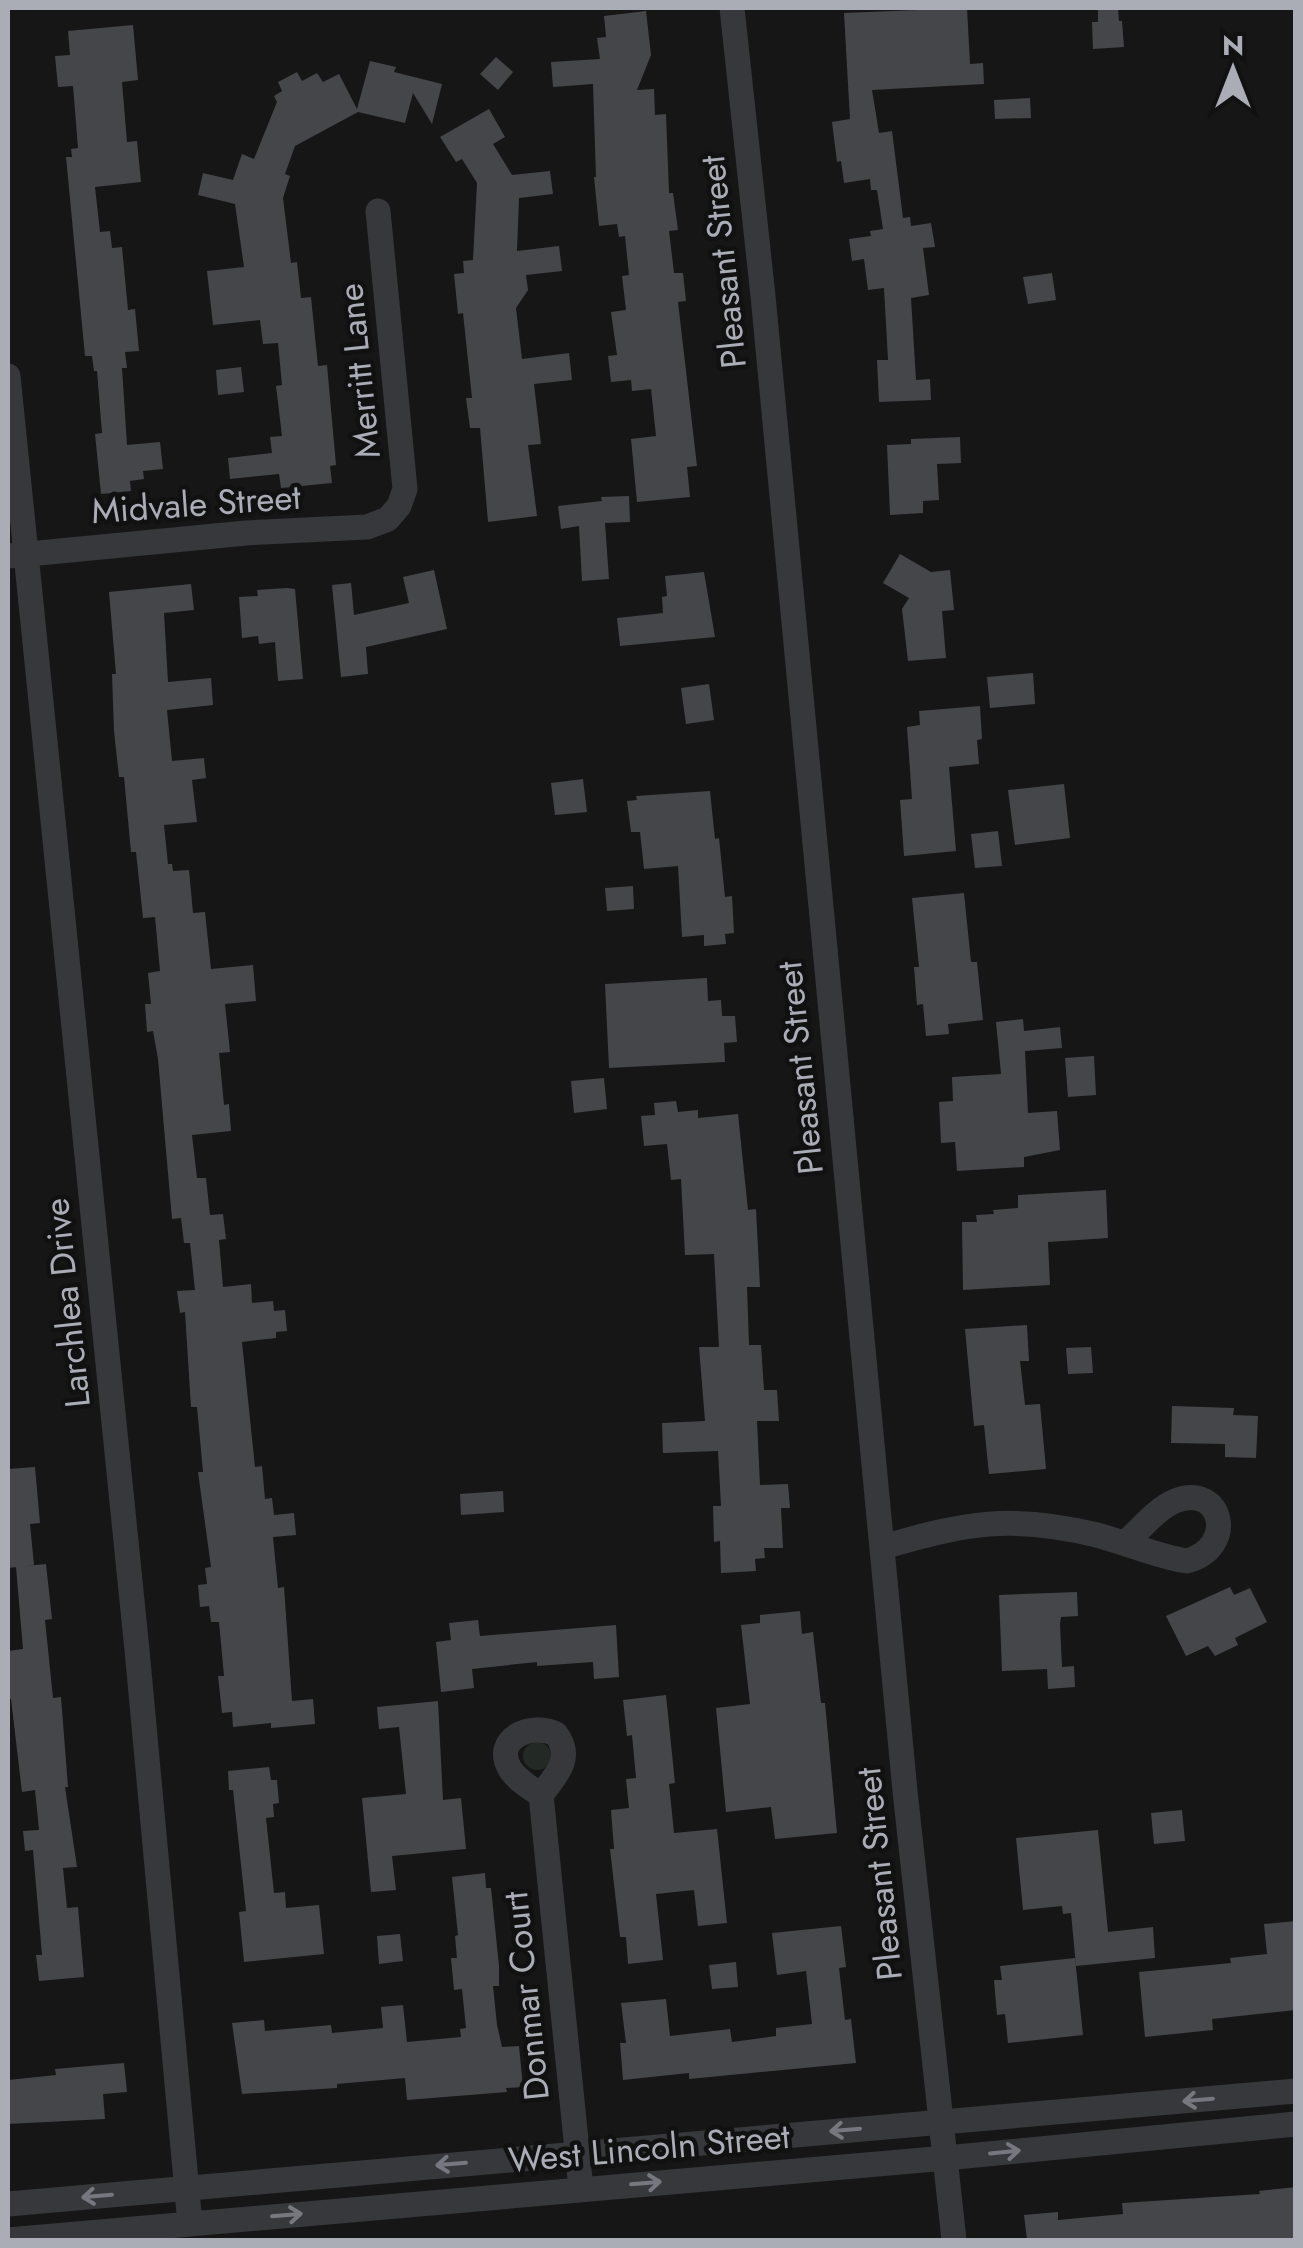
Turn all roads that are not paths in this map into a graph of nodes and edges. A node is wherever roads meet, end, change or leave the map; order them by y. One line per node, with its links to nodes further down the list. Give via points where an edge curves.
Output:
1 (732, 8): 7 (street, Pleasant Street)
2 (378, 211): 4 (street, Merritt Lane, via 405,488)
3 (8, 376): 5 (street, Larchlea Drive)
4 (388, 519): 5 (street, Midvale Street, via 367,527)
5 (16, 555): 14 (street, Larchlea Drive, via 134,1610)
6 (1125, 1542): 7 (street, via 1003,1521)
7 (883, 1547): 10 (street, Pleasant Street)
8 (541, 1795): 12 (street, Donmar Court)
9 (1296, 2091): 10 (street, West Lincoln Street, one-way to 10)
10 (942, 2122): 12 (street, West Lincoln Street, one-way to 12); 13 (street, Pleasant Street)
11 (1296, 2124): 13 (street, West Lincoln Street, one-way to 11)
12 (577, 2153): 14 (street, West Lincoln Street, one-way to 14); 15 (street, Donmar Court)
13 (946, 2158): 15 (street, West Lincoln Street, one-way to 13); 19 (street, Pleasant Street)
14 (186, 2188): 16 (street, West Lincoln Street, one-way to 16); 17 (street, Larchlea Drive)
15 (581, 2189): 17 (street, West Lincoln Street, one-way to 15)
16 (8, 2204)
17 (190, 2224): 18 (street, West Lincoln Street)
18 (8, 2240)
19 (954, 2240)

